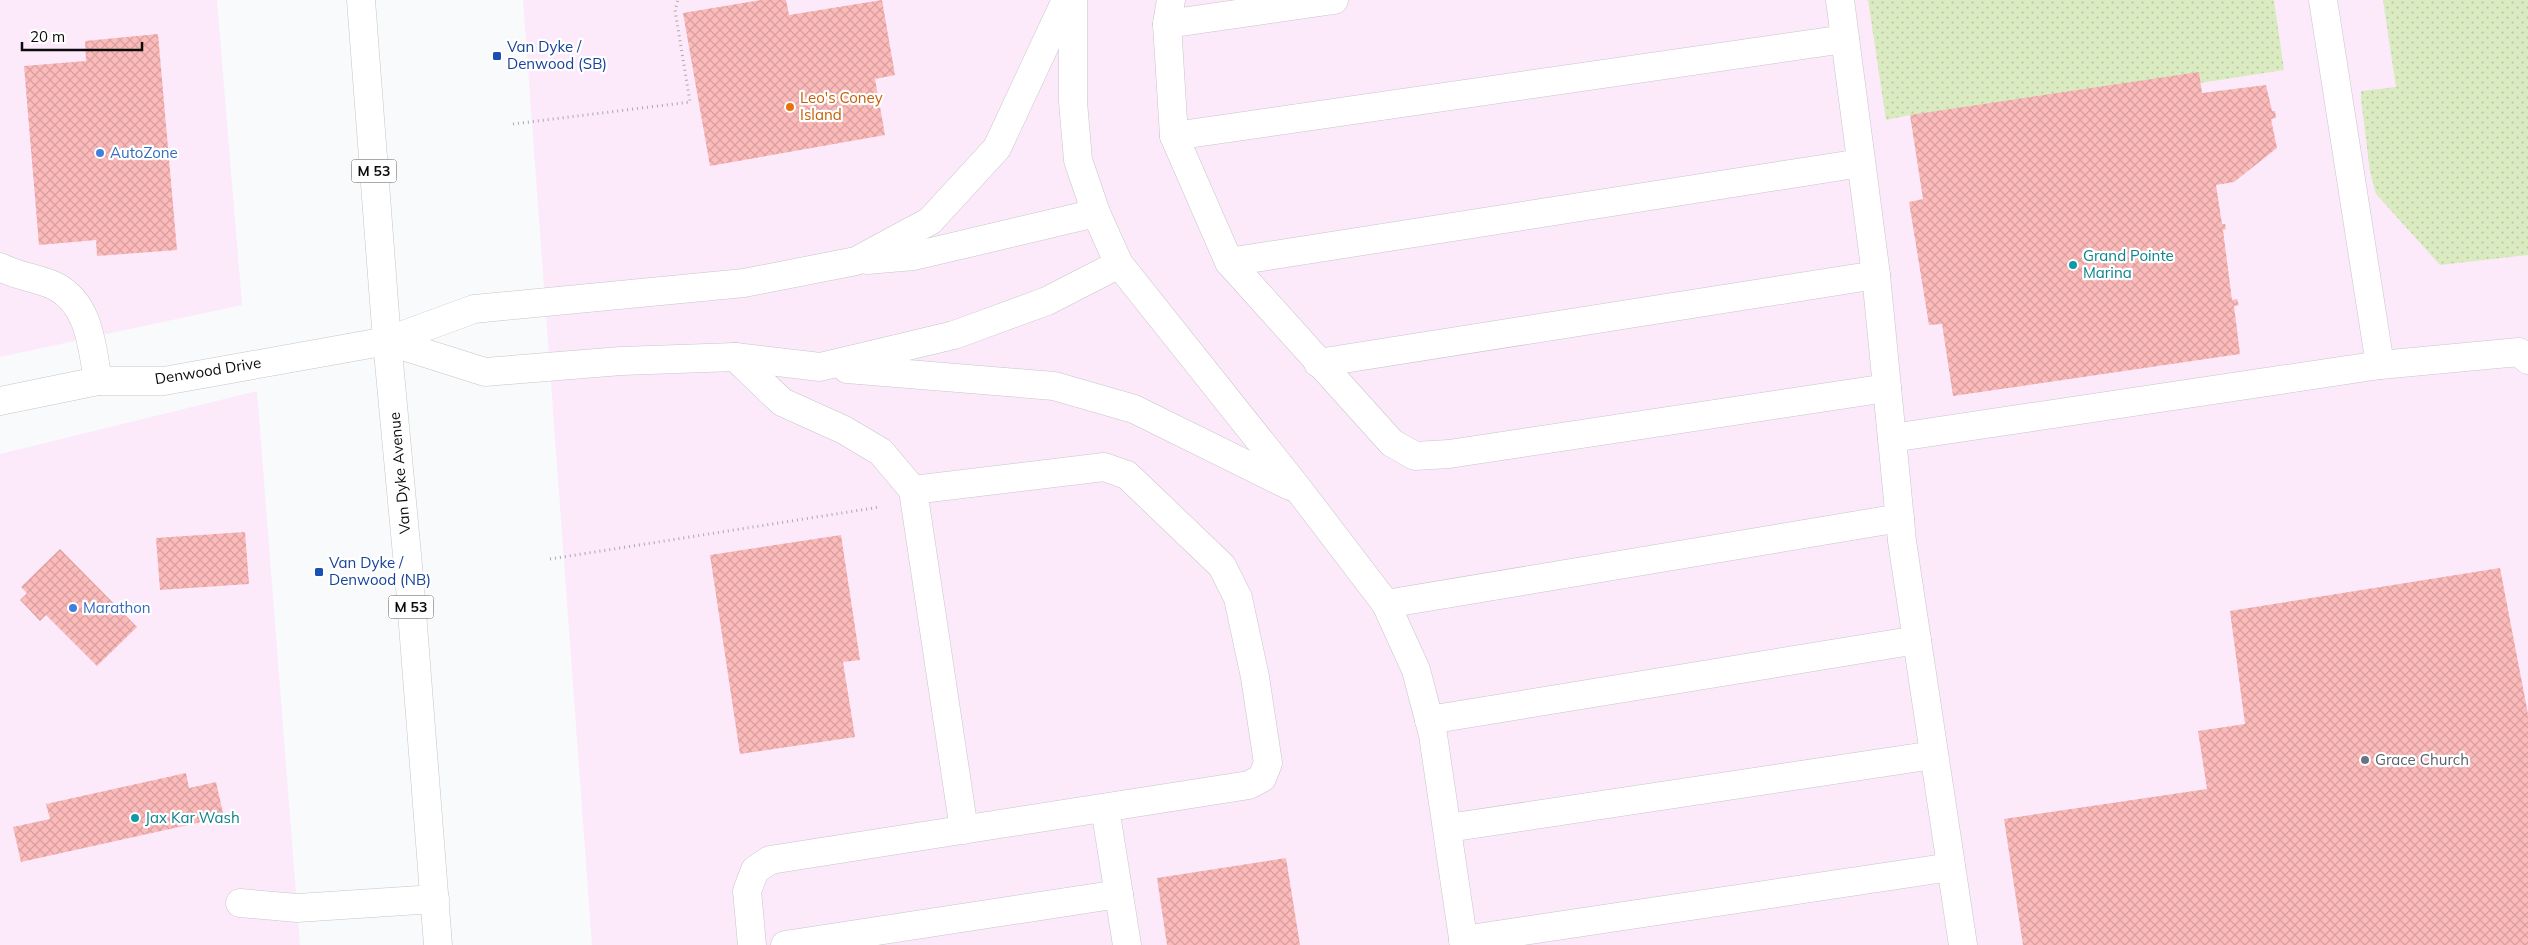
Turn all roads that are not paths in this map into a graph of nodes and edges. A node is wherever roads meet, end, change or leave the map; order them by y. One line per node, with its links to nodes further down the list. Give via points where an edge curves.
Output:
1 (361, 0): 17 (main road, Van Dyke Avenue / M 53)
2 (1066, 0): 12 (main road, via 997,148 930,221)
3 (1073, 0): 11 (main road, via 1073,102 1078,160)
4 (1334, 0): 7 (main road)
5 (1840, 0): 8 (main road)
6 (2323, 0): 21 (main road)
7 (1169, 12): 9 (main road)
8 (1845, 39): 9 (main road); 10 (main road)
9 (1174, 136): 13 (main road)
10 (1861, 163): 13 (main road); 16 (main road)
11 (1096, 214): 12 (main road, via 914,256); 14 (main road)
12 (856, 261): 17 (main road, Denwood Drive, via 744,282 474,309)
13 (1228, 262): 20 (main road)
14 (1119, 264): 22 (main road, via 1047,300 954,335); 28 (main road)
15 (0, 266): 23 (main road, via 56,287 79,307 90,336)
16 (1876, 275): 20 (main road); 24 (main road)
17 (387, 341): 18 (main road, via 485,372 621,361); 23 (main road, Denwood Drive, via 164,380); 39 (main road, Van Dyke Avenue / M 53)
18 (735, 357): 22 (main road); 27 (main road, via 782,402 844,430 880,452)
19 (2528, 360): 21 (main road, via 2519,352)
20 (1318, 363): 24 (main road, via 1392,443 1415,456 1449,454)
21 (2380, 365): 26 (main road)
22 (820, 367): 28 (main road, via 1054,386 1134,409)
23 (98, 381): 25 (main road, Denwood Drive)
24 (1887, 388): 26 (main road)
25 (0, 401)
26 (1892, 438): 29 (main road)
27 (913, 490): 34 (main road, via 1104,468 1127,475 1222,566 1238,598 1255,678 1268,763 1262,778 1249,785); 36 (main road)
28 (1298, 490): 30 (main road)
29 (1900, 518): 30 (main road); 31 (main road)
30 (1386, 604): 32 (main road, via 1416,670)
31 (1917, 640): 32 (main road); 33 (main road)
32 (1429, 720): 35 (main road)
33 (1934, 755): 35 (main road); 37 (main road)
34 (1105, 808): 36 (main road); 38 (main road)
35 (1448, 828): 41 (main road)
36 (964, 830): 43 (main road, via 770,860 754,870 747,891)
37 (1951, 867): 41 (main road); 46 (main road)
38 (1119, 894): 44 (main road); 45 (main road)
39 (435, 899): 40 (main road, via 298,908); 42 (main road, Van Dyke Avenue / M 53)
40 (240, 903)
41 (1464, 943)
42 (438, 945)
43 (752, 945)
44 (784, 945)
45 (1127, 945)
46 (1963, 945)

